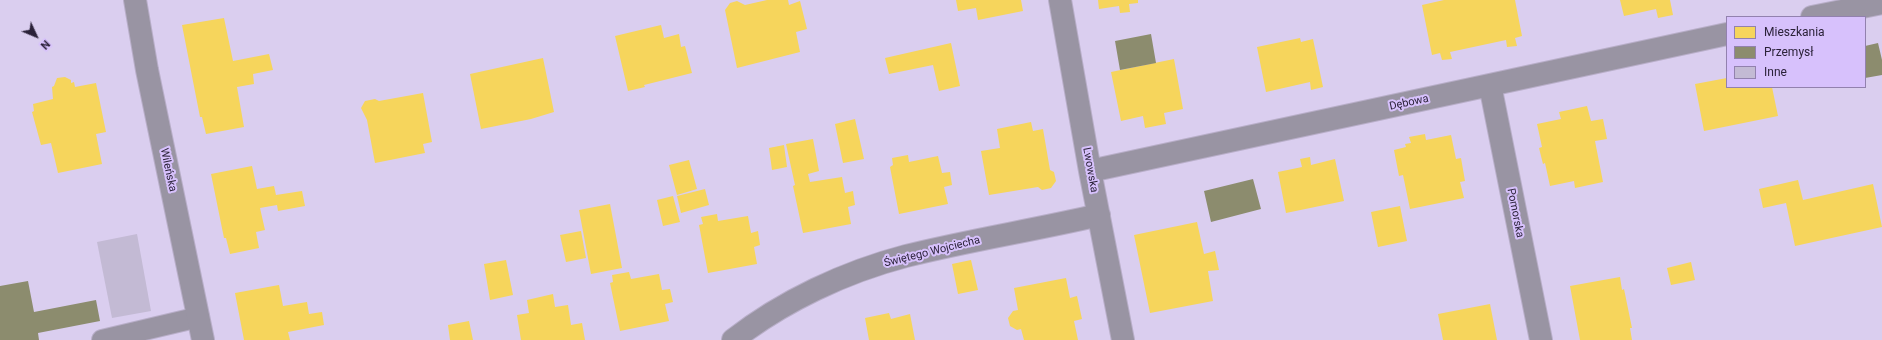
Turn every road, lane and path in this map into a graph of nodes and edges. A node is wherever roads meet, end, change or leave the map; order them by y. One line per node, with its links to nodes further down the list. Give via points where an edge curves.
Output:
1 (135, 0): 9 (street, Wileńska, via 147,70)
2 (1060, 0): 7 (street, Lwowska)
3 (1882, 3): 4 (street)
4 (1817, 16)
5 (1726, 34): 6 (street, Dębowa)
6 (1490, 85): 7 (street, Dębowa); 14 (street, Pomorska)
7 (1090, 171): 8 (street, Lwowska)
8 (1099, 215): 12 (street, Świętego Wojciecha, via 906,256 844,277 806,294 752,325); 13 (street, Lwowska)
9 (199, 317): 10 (lane); 11 (street, Wileńska)
10 (102, 340)
11 (203, 340)
12 (733, 340)
13 (1123, 340)
14 (1541, 340)

